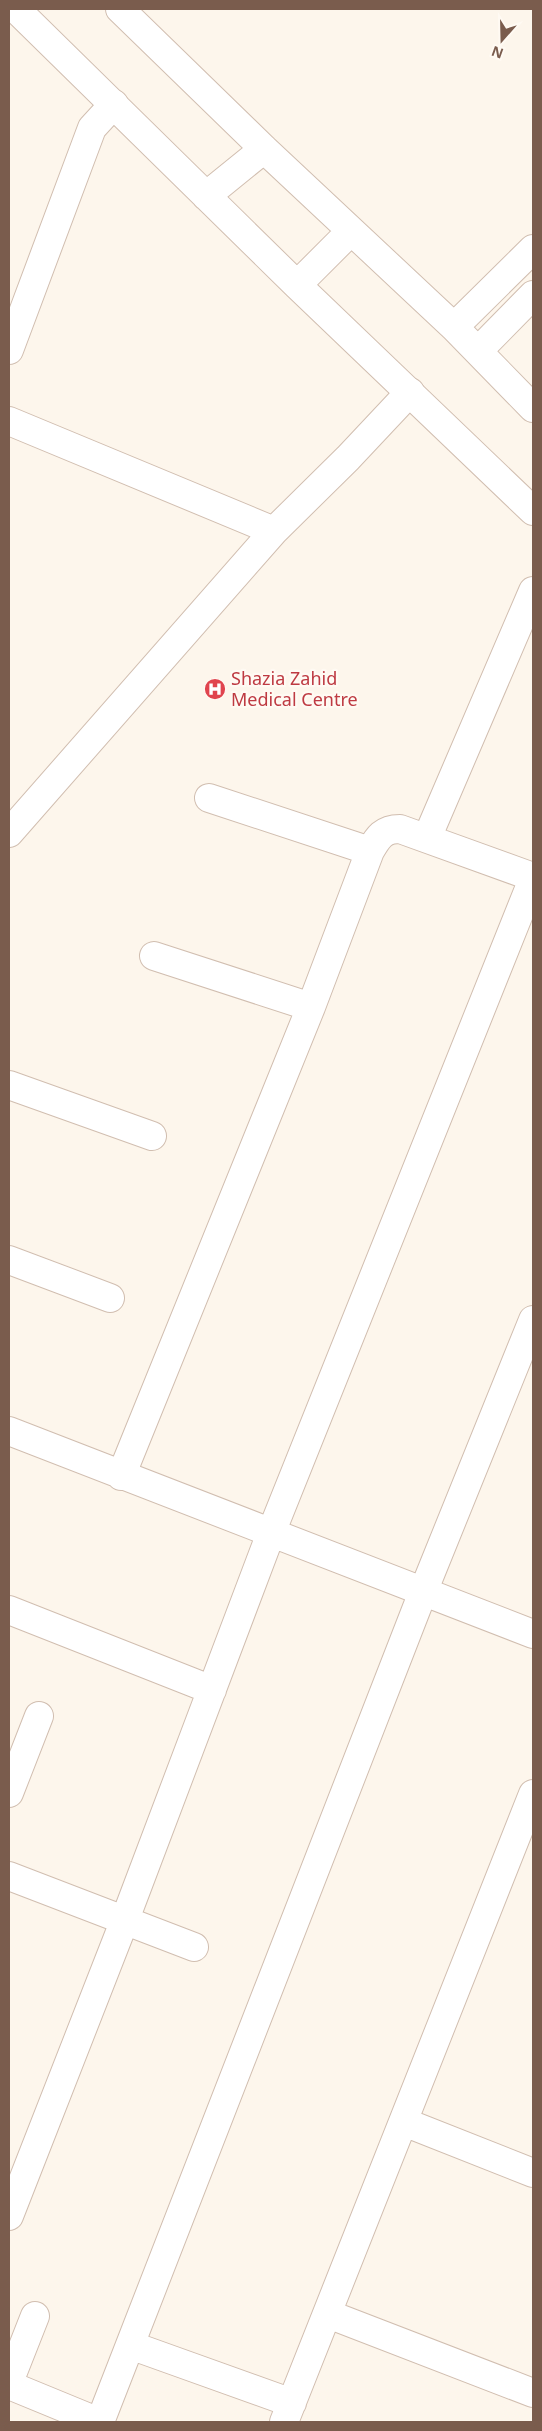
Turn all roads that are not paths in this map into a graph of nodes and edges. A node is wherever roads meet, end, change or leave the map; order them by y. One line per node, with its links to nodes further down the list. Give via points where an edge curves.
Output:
1 (16, 9): 3 (street)
2 (120, 9): 4 (street)
3 (114, 104): 5 (street); 11 (street, via 92,128)
4 (264, 149): 5 (street); 6 (street)
5 (206, 196): 8 (street)
6 (351, 231): 8 (street); 10 (street)
7 (533, 249): 10 (street)
8 (297, 285): 13 (street)
9 (533, 295): 12 (street)
10 (454, 327): 12 (street)
11 (9, 350)
12 (478, 351): 14 (street)
13 (410, 392): 16 (street); 17 (street)
14 (533, 408)
15 (9, 421): 17 (street)
16 (532, 508)
17 (274, 530): 20 (street)
18 (533, 592): 21 (street)
19 (209, 798): 22 (street)
20 (9, 832)
21 (428, 838): 22 (street, via 389,829 378,837); 23 (street)
22 (370, 851): 25 (street)
23 (533, 878): 33 (street)
24 (154, 956): 25 (street)
25 (311, 1007): 32 (street)
26 (9, 1085): 27 (street)
27 (152, 1136)
28 (9, 1260): 29 (street)
29 (110, 1298)
30 (533, 1320): 34 (street)
31 (9, 1431): 32 (street)
32 (121, 1476): 33 (street)
33 (271, 1533): 34 (street); 37 (street)
34 (423, 1592): 36 (street); 49 (street)
35 (9, 1610): 37 (street)
36 (533, 1634)
37 (212, 1690): 42 (street)
38 (38, 1716): 39 (street)
39 (9, 1793)
40 (533, 1794): 44 (street)
41 (9, 1876): 42 (street)
42 (124, 1922): 43 (street); 46 (street)
43 (194, 1947)
44 (404, 2122): 45 (street); 47 (street)
45 (533, 2173)
46 (9, 2216)
47 (328, 2314): 51 (street); 52 (street)
48 (35, 2316): 50 (street)
49 (130, 2345): 52 (street); 53 (street)
50 (9, 2383): 53 (street)
51 (533, 2393)
52 (288, 2413)
53 (100, 2422)

